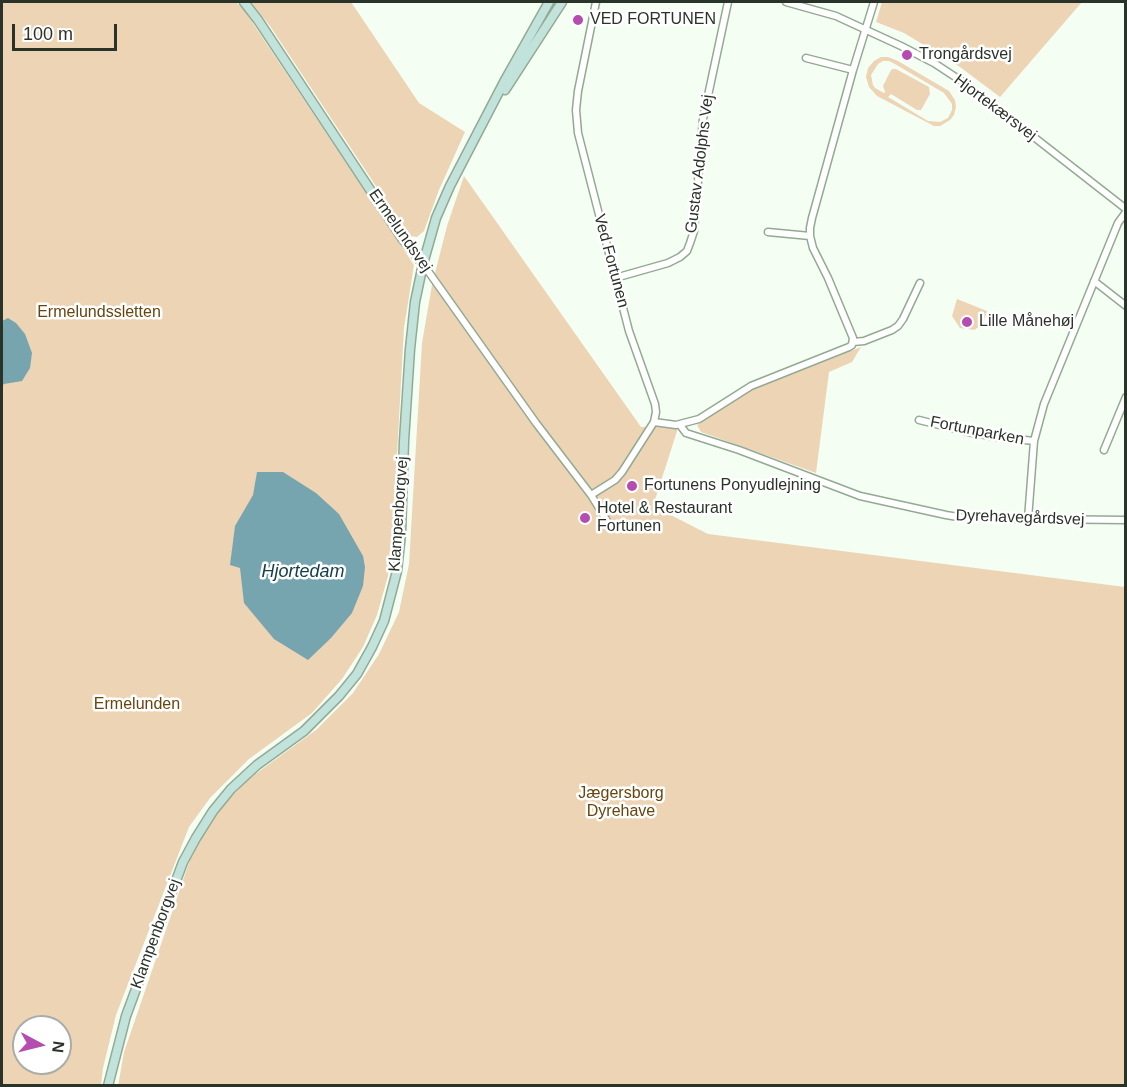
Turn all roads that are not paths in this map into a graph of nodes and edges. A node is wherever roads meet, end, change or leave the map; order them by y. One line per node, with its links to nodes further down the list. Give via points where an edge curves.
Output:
1 (244, 2): 15 (street, Ermelundsvej)
2 (549, 2): 11 (street, Klampenborgvej)
3 (562, 2): 11 (street, Klampenborgvej)
4 (596, 2): 16 (street, Ved Fortunen, via 576,110 578,133)
5 (728, 2): 16 (street, Gustav Adolphs Vej, via 703,119 690,243 680,257 668,263)
6 (786, 2): 8 (street, Hjortekærsvej)
7 (874, 2): 8 (street)
8 (866, 29): 10 (street); 12 (street, Hjortekærsvej, via 966,84)
9 (806, 58): 10 (street)
10 (853, 70): 14 (street)
11 (486, 118): 15 (street, Klampenborgvej, via 436,218)
12 (1125, 210): 17 (street, Fortunparken)
13 (768, 232): 14 (street)
14 (810, 236): 20 (street)
15 (423, 264): 27 (street, Ermelundsvej); 31 (street, Klampenborgvej, via 410,349 397,571 384,621 357,674 339,696 304,731 231,789 196,838 183,862 126,1016)
16 (615, 278): 23 (street, Ved Fortunen, via 655,404)
17 (1094, 281): 19 (street); 25 (street, Fortunparken, via 1044,404)
18 (920, 283): 20 (street, via 898,326)
19 (1125, 306)
20 (853, 342): 24 (street, via 849,347 751,386 699,419)
21 (1125, 397): 26 (street)
22 (919, 420): 25 (street, Fortunparken, via 968,432)
23 (654, 422): 24 (street); 27 (street, via 622,472)
24 (680, 425): 28 (street, Dyrehavegårdsvej, via 686,433 860,496 958,517)
25 (1034, 441): 28 (street, Fortunparken)
26 (1104, 450)
27 (591, 495): 30 (street)
28 (1028, 519): 29 (street, Dyrehavegårdsvej)
29 (1125, 520)
30 (609, 524)
31 (108, 1086)

